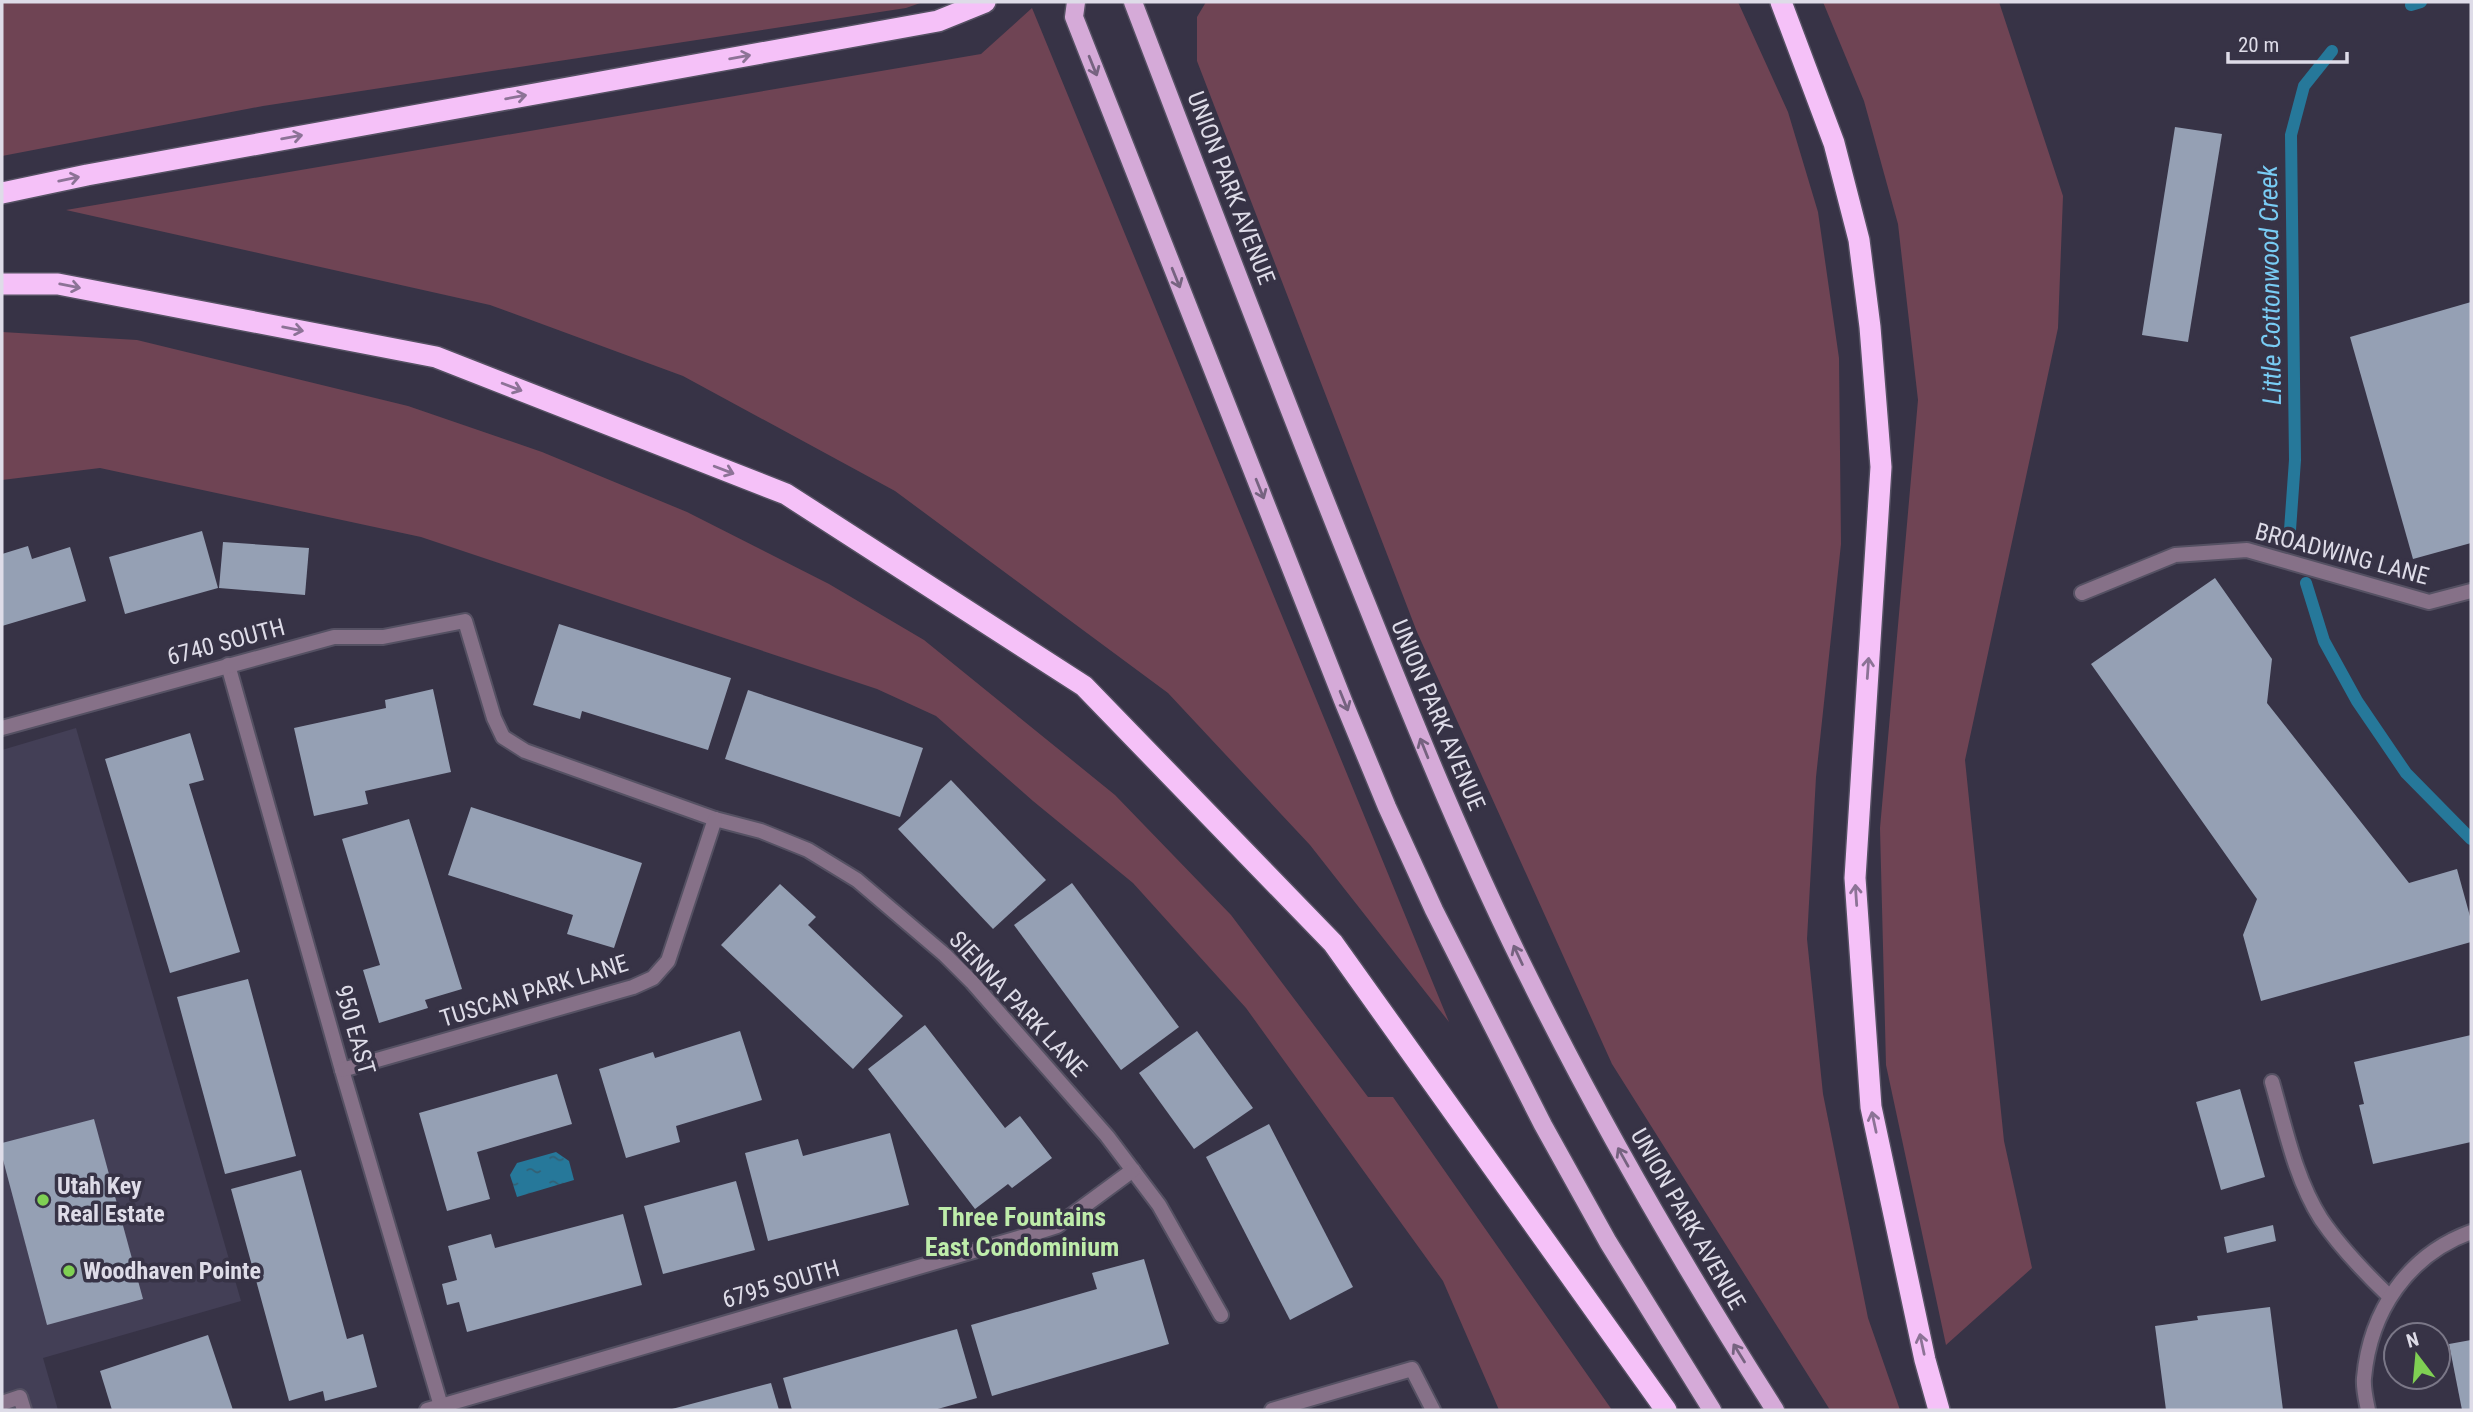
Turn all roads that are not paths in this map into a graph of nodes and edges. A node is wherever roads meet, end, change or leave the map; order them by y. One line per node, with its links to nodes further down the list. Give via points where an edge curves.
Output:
1 (985, 2): 5 (highway, one-way to 1, via 938,21)
2 (1076, 2): 25 (main road, one-way to 25, via 1074,17 1387,807 1543,1125 1608,1242)
3 (1133, 2): 26 (main road, UNION PARK AVENUE, one-way to 3, via 1642,1191 1477,869 1326,506)
4 (1781, 2): 27 (highway, one-way to 4, via 1871,1107 1855,878 1881,467 1870,327 1859,240 1835,143)
5 (2, 193)
6 (2, 284): 24 (highway, one-way to 24, via 58,284 436,357 786,494 1084,687 1333,943)
7 (2471, 591): 8 (street, BROADWING LANE, via 2429,602 2247,550 2175,555)
8 (2081, 593)
9 (465, 621): 10 (street, 6740 SOUTH, via 383,637 334,637); 12 (street, SIENNA PARK LANE, via 503,737 525,751)
10 (228, 665): 11 (street, 6740 SOUTH); 13 (street, 950 EAST)
11 (2, 728)
12 (715, 819): 13 (street, TUSCAN PARK LANE, via 668,961 653,978); 15 (street, SIENNA PARK LANE, via 808,850 857,880 972,982)
13 (342, 1070): 20 (street, 950 EAST)
14 (2272, 1082): 17 (street, via 2301,1177 2321,1218)
15 (1133, 1170): 18 (street, SIENNA PARK LANE, via 1159,1205); 20 (street, 6795 SOUTH, via 1057,1226)
16 (2471, 1232): 17 (street, via 2448,1241)
17 (2389, 1296): 28 (street, via 2371,1335 2363,1380)
18 (1221, 1315)
19 (2, 1403): 21 (street, via 20,1397)
20 (434, 1408)
21 (24, 1410)
22 (1272, 1410): 23 (street, via 1412,1369)
23 (1433, 1410)
24 (1666, 1410)
25 (1712, 1410)
26 (1775, 1410)
27 (1939, 1410)
28 (2368, 1410)

